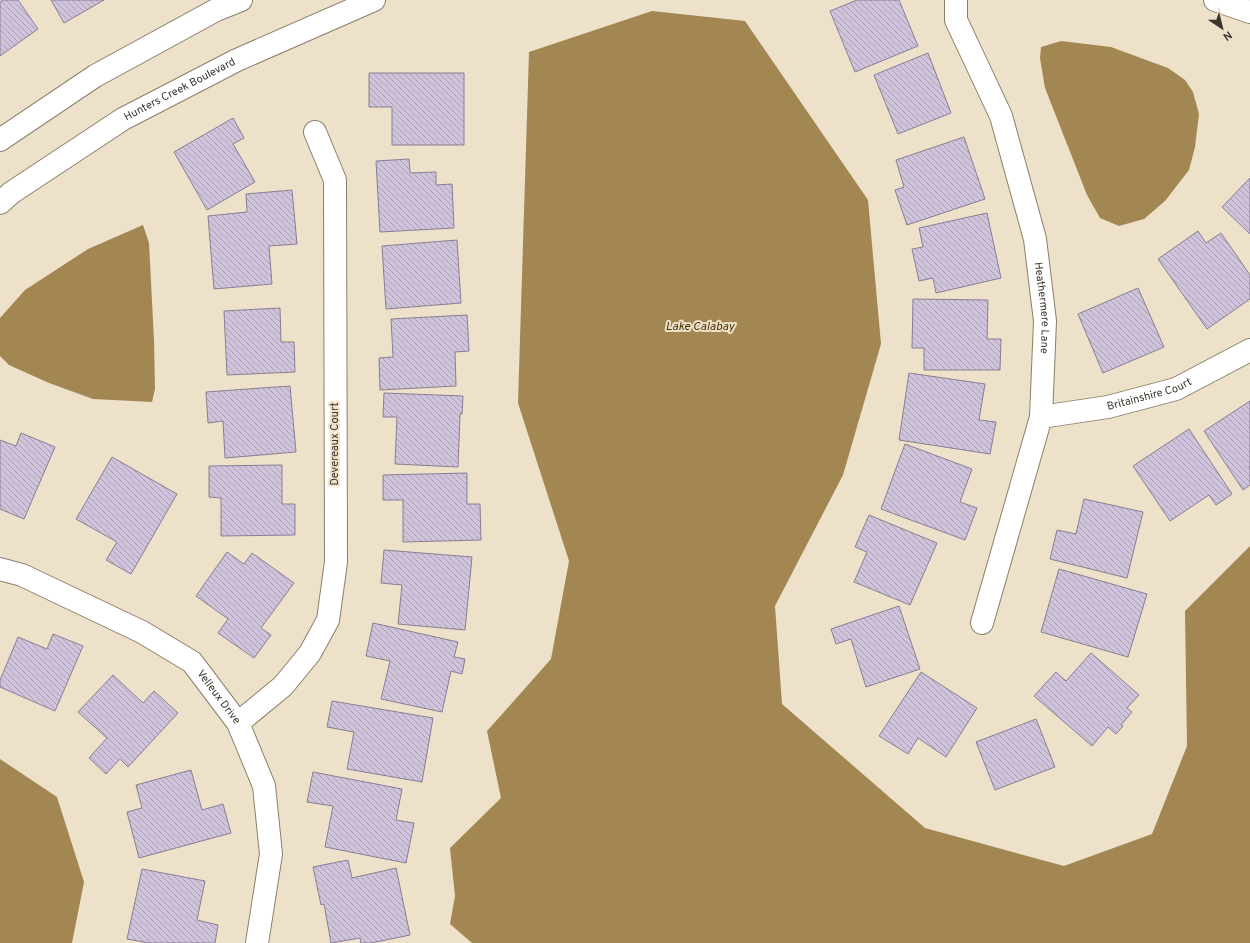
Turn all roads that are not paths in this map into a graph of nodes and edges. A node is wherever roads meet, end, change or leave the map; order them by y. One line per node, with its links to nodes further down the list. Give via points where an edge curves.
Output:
1 (241, 0): 7 (street, via 216,10 95,76)
2 (374, 0): 8 (street, Hunters Creek Boulevard, via 237,60 123,119 11,193)
3 (956, 0): 10 (street, Heathermere Lane, via 956,20 1001,116 1035,239 1045,321)
4 (1215, 0): 5 (street)
5 (1250, 12)
6 (315, 132): 13 (street, Devereaux Court, via 335,180 336,562 328,620 310,653 283,686)
7 (0, 140)
8 (0, 203)
9 (1250, 350): 10 (street, Britainshire Court, via 1176,389 1108,407)
10 (1041, 417): 12 (street, Heathermere Lane)
11 (0, 569): 13 (street, Velleux Drive, via 22,575 142,632 192,662)
12 (982, 623)
13 (238, 723): 14 (street, Velleux Drive, via 264,786 271,854)
14 (257, 943)

